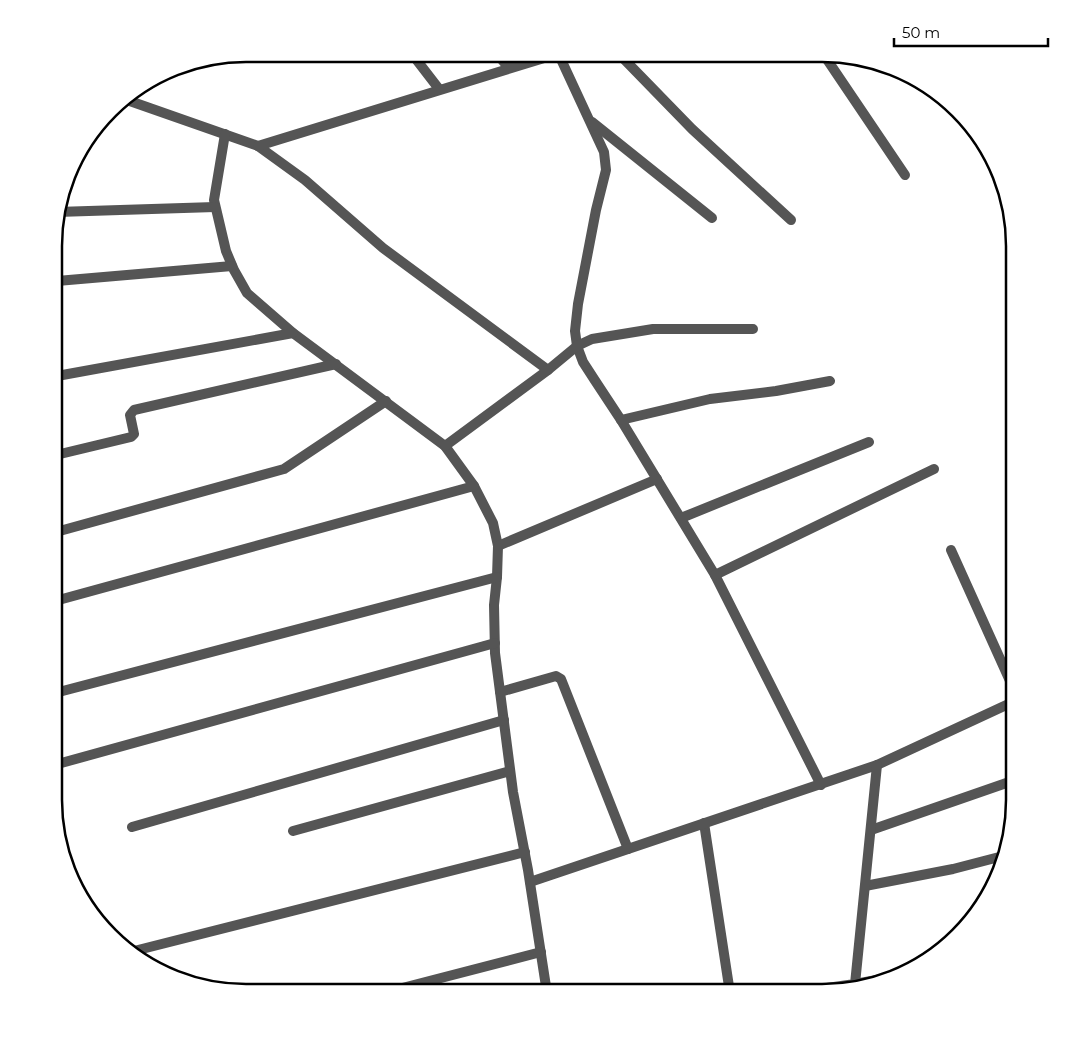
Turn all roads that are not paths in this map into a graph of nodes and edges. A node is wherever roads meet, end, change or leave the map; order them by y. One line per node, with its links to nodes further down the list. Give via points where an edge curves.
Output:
1 (418, 62): 8 (street)
2 (504, 62): 7 (street)
3 (530, 62): 7 (street)
4 (562, 62): 10 (street)
5 (627, 62): 17 (street, via 692,129)
6 (829, 63): 13 (street)
7 (509, 68): 8 (street)
8 (439, 89): 12 (street)
9 (133, 102): 11 (street)
10 (590, 119): 16 (street); 22 (street, via 604,152 606,170 578,304)
11 (225, 134): 12 (street); 14 (street)
12 (258, 146): 24 (street, via 305,180 383,248)
13 (905, 175)
14 (215, 207): 15 (street); 18 (street)
15 (66, 212)
16 (712, 218)
17 (790, 220)
18 (232, 266): 19 (street); 21 (street, via 247,293)
19 (62, 281)
20 (753, 329): 22 (street, via 653,329 592,339)
21 (293, 333): 23 (street); 25 (street)
22 (577, 346): 24 (street); 28 (street)
23 (336, 364): 27 (street); 31 (street, via 134,410 130,415 134,434 131,437)
24 (548, 370): 30 (street)
25 (62, 375)
26 (830, 380): 28 (street, via 710,399)
27 (386, 401): 30 (street); 36 (street, via 284,469)
28 (621, 420): 33 (street)
29 (869, 442): 35 (street)
30 (445, 446): 34 (street)
31 (62, 454)
32 (934, 469): 39 (street)
33 (657, 479): 35 (street); 37 (street)
34 (474, 486): 37 (street, via 492,523); 41 (street)
35 (681, 518): 39 (street)
36 (62, 530)
37 (498, 546): 40 (street)
38 (950, 550): 43 (street)
39 (716, 575): 52 (street)
40 (497, 577): 42 (street); 44 (street)
41 (62, 599)
42 (495, 642): 45 (street); 48 (street)
43 (1006, 672)
44 (62, 691)
45 (500, 692): 47 (street); 57 (street, via 556,676 561,679)
46 (1006, 706): 49 (street)
47 (504, 720): 50 (street); 54 (street)
48 (62, 763)
49 (877, 765): 52 (street); 55 (street)
50 (510, 771): 56 (street); 58 (street)
51 (1006, 783): 55 (street)
52 (821, 785): 53 (street)
53 (704, 823): 57 (street); 67 (street)
54 (132, 828)
55 (871, 830): 61 (street)
56 (293, 831)
57 (628, 849): 60 (street)
58 (525, 852): 60 (street); 62 (street)
59 (997, 857): 61 (street)
60 (530, 882): 63 (street)
61 (865, 886): 64 (street)
62 (140, 950)
63 (541, 952): 65 (street); 66 (street)
64 (854, 982)
65 (414, 985)
66 (546, 985)
67 (729, 985)

